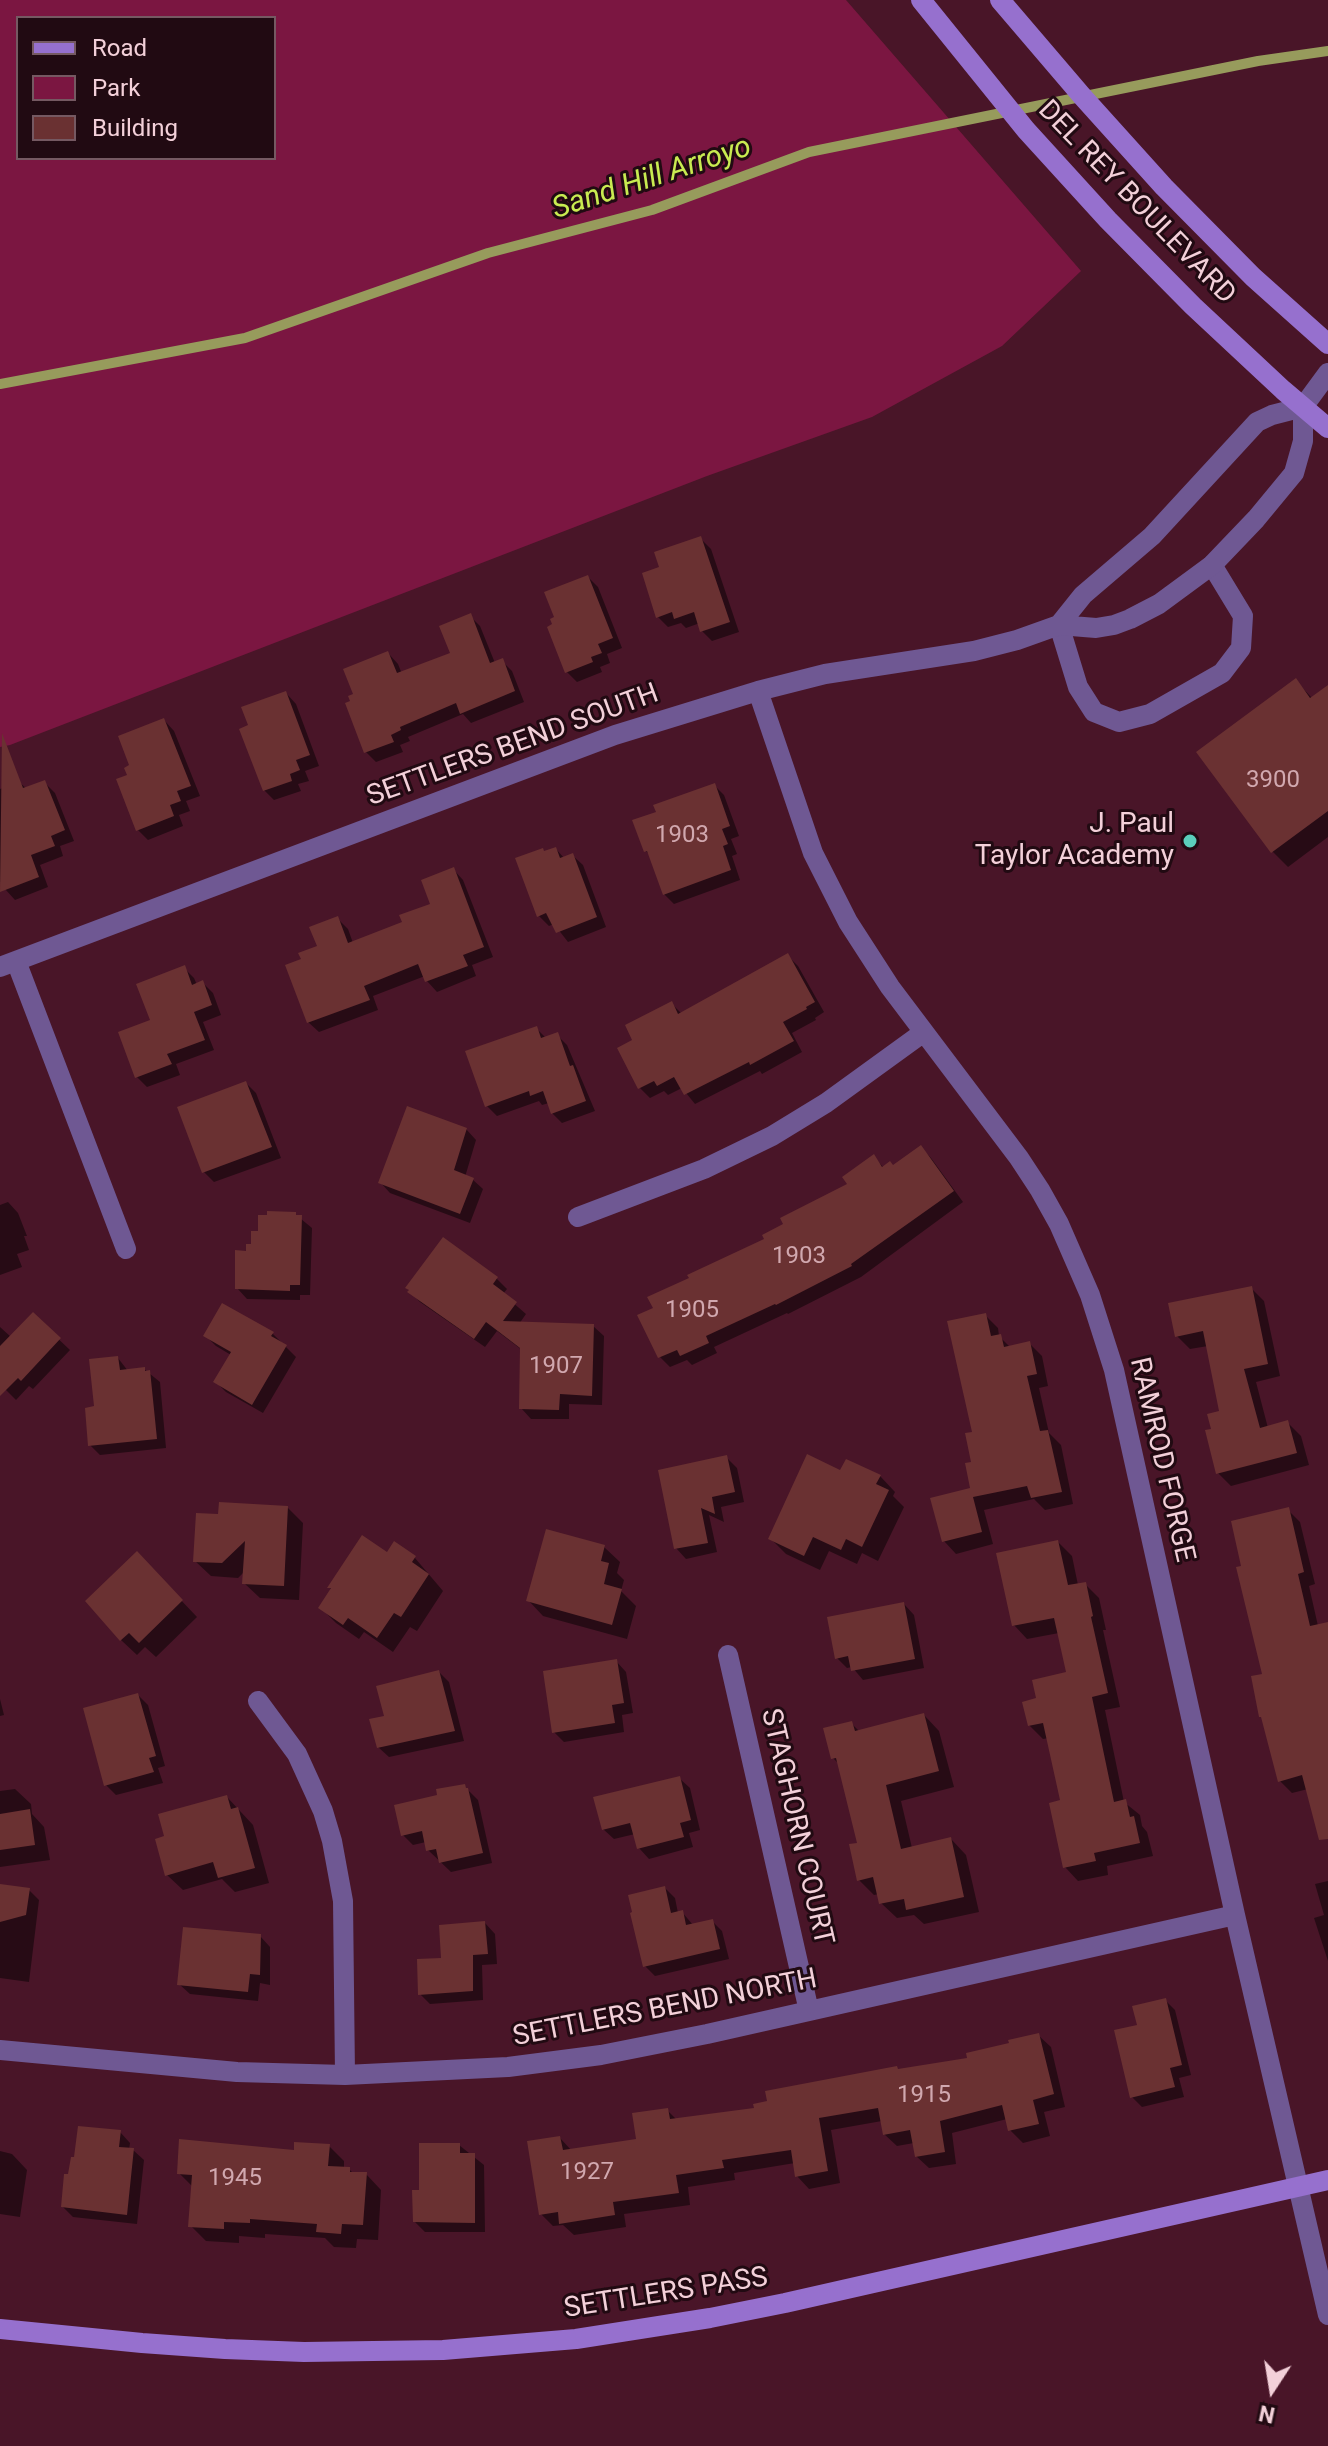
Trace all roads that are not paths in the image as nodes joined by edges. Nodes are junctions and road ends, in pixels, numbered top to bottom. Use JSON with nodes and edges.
{"nodes":[{"id":1,"x":921,"y":0,"type":"edge"},
{"id":2,"x":1000,"y":0,"type":"edge"},
{"id":3,"x":1328,"y":344,"type":"edge"},
{"id":4,"x":1328,"y":373,"type":"edge"},
{"id":5,"x":1303,"y":407,"type":"junction"},
{"id":6,"x":1328,"y":428,"type":"edge"},
{"id":7,"x":1212,"y":565,"type":"junction"},
{"id":8,"x":1059,"y":625,"type":"junction"},
{"id":9,"x":758,"y":691,"type":"junction"},
{"id":10,"x":8,"y":964,"type":"edge"},
{"id":11,"x":924,"y":1032,"type":"junction"},
{"id":12,"x":578,"y":1217,"type":"dead end"},
{"id":13,"x":126,"y":1249,"type":"dead end"},
{"id":14,"x":728,"y":1655,"type":"dead end"},
{"id":15,"x":258,"y":1701,"type":"dead end"},
{"id":16,"x":1235,"y":1915,"type":"junction"},
{"id":17,"x":809,"y":2011,"type":"junction"},
{"id":18,"x":0,"y":2050,"type":"edge"},
{"id":19,"x":345,"y":2075,"type":"junction"},
{"id":20,"x":1328,"y":2180,"type":"edge"},
{"id":21,"x":1297,"y":2187,"type":"junction"},
{"id":22,"x":1328,"y":2315,"type":"edge"},
{"id":23,"x":0,"y":2329,"type":"edge"}],
"edges":[{"from":1,"to":5,"type":"street","name":"DEL REY BOULEVARD"},
{"from":2,"to":3,"type":"street","name":"DEL REY BOULEVARD"},
{"from":4,"to":5,"type":"street"},
{"from":5,"to":6,"type":"street","name":"DEL REY BOULEVARD"},
{"from":5,"to":7,"type":"street","name":"SETTLERS BEND SOUTH"},
{"from":5,"to":8,"type":"street"},
{"from":7,"to":8,"type":"street","name":"SETTLERS BEND SOUTH"},
{"from":7,"to":8,"type":"street"},
{"from":8,"to":9,"type":"street","name":"SETTLERS BEND SOUTH"},
{"from":9,"to":10,"type":"street","name":"SETTLERS BEND SOUTH"},
{"from":9,"to":11,"type":"street","name":"RAMROD FORGE"},
{"from":10,"to":13,"type":"street"},
{"from":11,"to":12,"type":"street"},
{"from":11,"to":16,"type":"street","name":"RAMROD FORGE"},
{"from":14,"to":17,"type":"street","name":"STAGHORN COURT"},
{"from":15,"to":19,"type":"street"},
{"from":16,"to":17,"type":"street","name":"SETTLERS BEND NORTH"},
{"from":16,"to":21,"type":"street","name":"RAMROD FORGE"},
{"from":17,"to":19,"type":"street","name":"SETTLERS BEND NORTH"},
{"from":18,"to":19,"type":"street","name":"SETTLERS BEND NORTH"},
{"from":20,"to":21,"type":"street","name":"SETTLERS PASS"},
{"from":21,"to":22,"type":"street","name":"RAMROD FORGE"},
{"from":21,"to":23,"type":"street","name":"SETTLERS PASS"}]}
